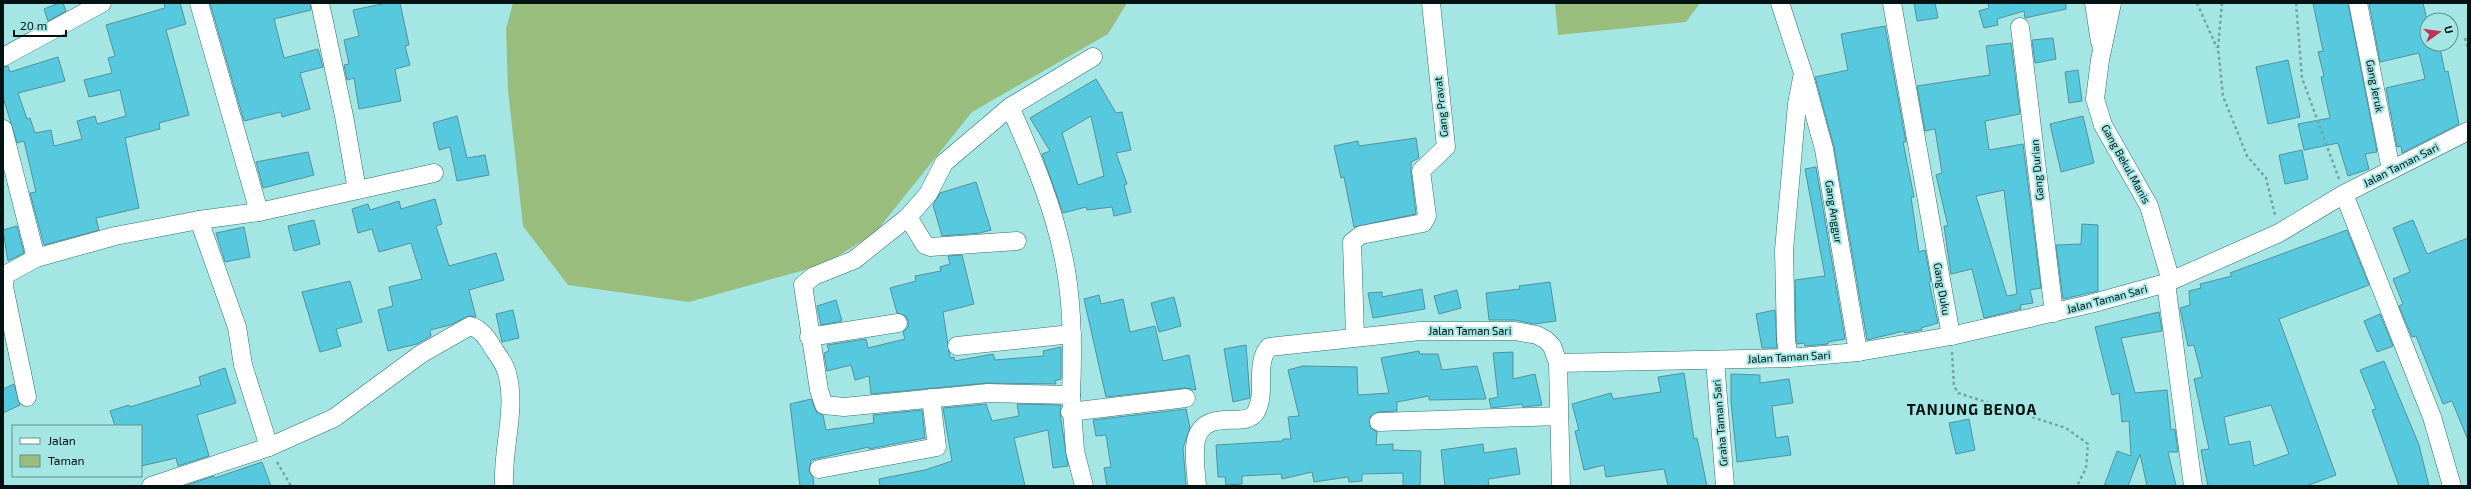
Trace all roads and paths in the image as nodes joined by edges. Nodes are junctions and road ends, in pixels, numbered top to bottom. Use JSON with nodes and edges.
{"nodes":[{"id":1,"x":102,"y":3,"type":"edge"},
{"id":2,"x":200,"y":3,"type":"edge"},
{"id":3,"x":320,"y":3,"type":"edge"},
{"id":4,"x":1431,"y":3,"type":"edge"},
{"id":5,"x":1780,"y":3,"type":"edge"},
{"id":6,"x":1892,"y":3,"type":"edge"},
{"id":7,"x":2094,"y":3,"type":"edge"},
{"id":8,"x":2112,"y":3,"type":"edge"},
{"id":9,"x":2197,"y":3,"type":"edge"},
{"id":10,"x":2222,"y":3,"type":"edge"},
{"id":11,"x":2296,"y":3,"type":"edge"},
{"id":12,"x":2358,"y":3,"type":"edge"},
{"id":13,"x":2020,"y":27,"type":"dead end"},
{"id":14,"x":2466,"y":38,"type":"dead end"},
{"id":15,"x":2218,"y":48,"type":"junction"},
{"id":16,"x":2468,"y":48,"type":"edge"},
{"id":17,"x":2102,"y":53,"type":"junction"},
{"id":18,"x":3,"y":57,"type":"edge"},
{"id":19,"x":1093,"y":57,"type":"dead end"},
{"id":20,"x":1803,"y":73,"type":"junction"},
{"id":21,"x":1010,"y":107,"type":"junction"},
{"id":22,"x":3,"y":129,"type":"edge"},
{"id":23,"x":2468,"y":131,"type":"edge"},
{"id":24,"x":2391,"y":170,"type":"junction"},
{"id":25,"x":434,"y":173,"type":"dead end"},
{"id":26,"x":356,"y":190,"type":"junction"},
{"id":27,"x":2344,"y":194,"type":"junction"},
{"id":28,"x":259,"y":212,"type":"junction"},
{"id":29,"x":908,"y":217,"type":"junction"},
{"id":30,"x":199,"y":220,"type":"junction"},
{"id":31,"x":2279,"y":234,"type":"junction"},
{"id":32,"x":1017,"y":241,"type":"dead end"},
{"id":33,"x":36,"y":258,"type":"junction"},
{"id":34,"x":2168,"y":282,"type":"junction"},
{"id":35,"x":2054,"y":313,"type":"junction"},
{"id":36,"x":7,"y":318,"type":"edge"},
{"id":37,"x":898,"y":322,"type":"dead end"},
{"id":38,"x":1072,"y":334,"type":"junction"},
{"id":39,"x":1355,"y":336,"type":"junction"},
{"id":40,"x":1951,"y":336,"type":"junction"},
{"id":41,"x":809,"y":337,"type":"junction"},
{"id":42,"x":957,"y":346,"type":"dead end"},
{"id":43,"x":1858,"y":352,"type":"junction"},
{"id":44,"x":1789,"y":358,"type":"junction"},
{"id":45,"x":1715,"y":360,"type":"junction"},
{"id":46,"x":1558,"y":363,"type":"junction"},
{"id":47,"x":27,"y":397,"type":"dead end"},
{"id":48,"x":931,"y":398,"type":"junction"},
{"id":49,"x":1186,"y":398,"type":"dead end"},
{"id":50,"x":1070,"y":404,"type":"junction"},
{"id":51,"x":1560,"y":416,"type":"junction"},
{"id":52,"x":1379,"y":422,"type":"dead end"},
{"id":53,"x":269,"y":447,"type":"junction"},
{"id":54,"x":819,"y":469,"type":"dead end"},
{"id":55,"x":151,"y":486,"type":"edge"},
{"id":56,"x":291,"y":486,"type":"edge"},
{"id":57,"x":504,"y":486,"type":"edge"},
{"id":58,"x":1084,"y":486,"type":"edge"},
{"id":59,"x":1197,"y":486,"type":"edge"},
{"id":60,"x":1561,"y":486,"type":"edge"},
{"id":61,"x":1725,"y":486,"type":"edge"},
{"id":62,"x":2077,"y":486,"type":"edge"},
{"id":63,"x":2193,"y":486,"type":"edge"},
{"id":64,"x":2452,"y":486,"type":"edge"}],
"edges":[{"from":1,"to":18,"type":"street"},
{"from":2,"to":28,"type":"street"},
{"from":3,"to":26,"type":"street"},
{"from":4,"to":39,"type":"street","name":"Gang Pravat"},
{"from":5,"to":20,"type":"street","name":"Gang Anggur"},
{"from":6,"to":40,"type":"street","name":"Gang Duku"},
{"from":7,"to":17,"type":"street"},
{"from":8,"to":17,"type":"street"},
{"from":9,"to":15,"type":"path"},
{"from":10,"to":15,"type":"path"},
{"from":11,"to":27,"type":"path"},
{"from":12,"to":24,"type":"street","name":"Gang Jeruk"},
{"from":13,"to":35,"type":"street","name":"Gang Durian"},
{"from":14,"to":16,"type":"path"},
{"from":15,"to":31,"type":"path"},
{"from":17,"to":34,"type":"street","name":"Gang Bekul Manis"},
{"from":19,"to":21,"type":"street"},
{"from":20,"to":43,"type":"street","name":"Gang Anggur"},
{"from":20,"to":44,"type":"street"},
{"from":21,"to":29,"type":"street"},
{"from":21,"to":38,"type":"street"},
{"from":22,"to":33,"type":"street"},
{"from":23,"to":24,"type":"street","name":"Jalan Taman Sari"},
{"from":24,"to":27,"type":"street","name":"Jalan Taman Sari"},
{"from":25,"to":26,"type":"street"},
{"from":26,"to":28,"type":"street"},
{"from":27,"to":31,"type":"street","name":"Jalan Taman Sari"},
{"from":27,"to":64,"type":"street"},
{"from":28,"to":30,"type":"street"},
{"from":29,"to":32,"type":"street"},
{"from":29,"to":41,"type":"street"},
{"from":30,"to":33,"type":"street"},
{"from":30,"to":53,"type":"street"},
{"from":31,"to":34,"type":"street","name":"Jalan Taman Sari"},
{"from":33,"to":36,"type":"street"},
{"from":34,"to":35,"type":"street","name":"Jalan Taman Sari"},
{"from":34,"to":63,"type":"street","name":"Gang Bekul Manis"},
{"from":35,"to":40,"type":"street","name":"Jalan Taman Sari"},
{"from":36,"to":47,"type":"street"},
{"from":37,"to":41,"type":"street"},
{"from":38,"to":42,"type":"street"},
{"from":38,"to":50,"type":"street"},
{"from":39,"to":46,"type":"street","name":"Jalan Taman Sari"},
{"from":39,"to":59,"type":"street","name":"Jalan Taman Sari"},
{"from":40,"to":43,"type":"street","name":"Jalan Taman Sari"},
{"from":40,"to":62,"type":"path"},
{"from":41,"to":48,"type":"street"},
{"from":43,"to":44,"type":"street","name":"Jalan Taman Sari"},
{"from":44,"to":45,"type":"street","name":"Jalan Taman Sari"},
{"from":45,"to":46,"type":"street","name":"Jalan Taman Sari"},
{"from":45,"to":61,"type":"street","name":"Graha Taman Sari"},
{"from":46,"to":51,"type":"street"},
{"from":48,"to":50,"type":"street"},
{"from":48,"to":54,"type":"street"},
{"from":49,"to":50,"type":"street"},
{"from":50,"to":58,"type":"street"},
{"from":51,"to":52,"type":"street"},
{"from":51,"to":60,"type":"street"},
{"from":53,"to":55,"type":"street"},
{"from":53,"to":56,"type":"path"},
{"from":53,"to":57,"type":"street"}]}
